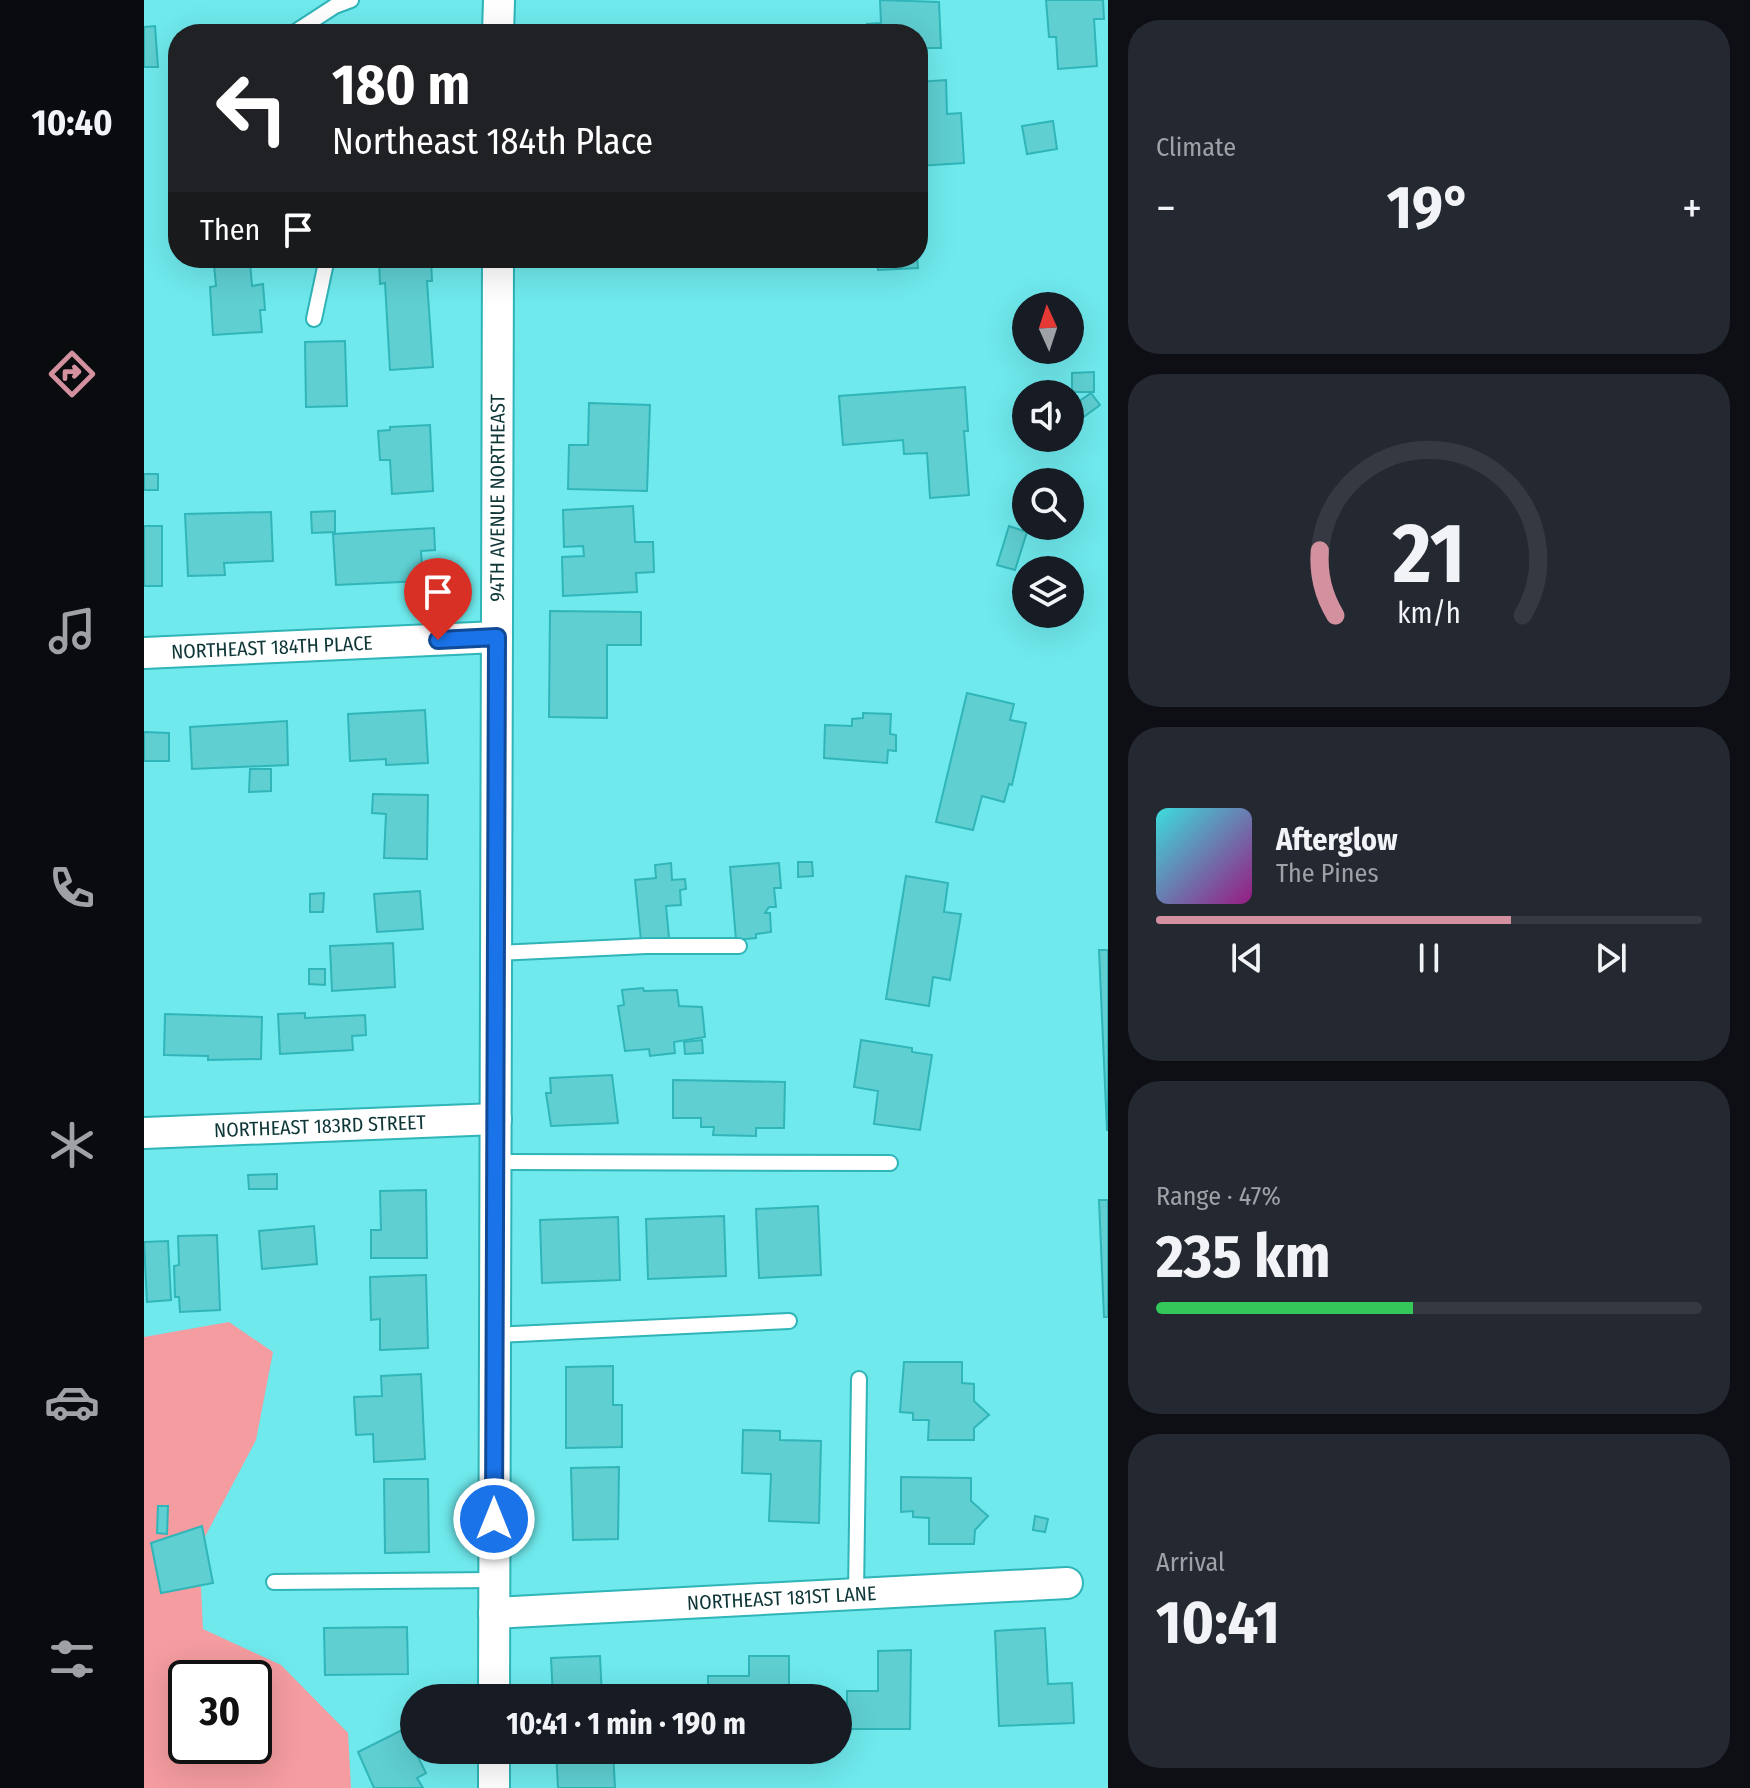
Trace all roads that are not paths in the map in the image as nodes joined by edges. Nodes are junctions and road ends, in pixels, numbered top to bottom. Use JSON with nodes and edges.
{"nodes":[{"id":1,"x":351,"y":0,"type":"edge"},
{"id":2,"x":499,"y":0,"type":"edge"},
{"id":3,"x":307,"y":24,"type":"edge"},
{"id":4,"x":498,"y":24,"type":"edge"},
{"id":5,"x":325,"y":268,"type":"edge"},
{"id":6,"x":498,"y":268,"type":"edge"},
{"id":7,"x":314,"y":319,"type":"dead end"},
{"id":8,"x":497,"y":637,"type":"junction"},
{"id":9,"x":144,"y":653,"type":"edge"},
{"id":10,"x":739,"y":946,"type":"dead end"},
{"id":11,"x":496,"y":953,"type":"junction"},
{"id":12,"x":496,"y":1119,"type":"junction"},
{"id":13,"x":144,"y":1133,"type":"edge"},
{"id":14,"x":495,"y":1162,"type":"junction"},
{"id":15,"x":890,"y":1163,"type":"dead end"},
{"id":16,"x":789,"y":1321,"type":"dead end"},
{"id":17,"x":495,"y":1335,"type":"junction"},
{"id":18,"x":859,"y":1379,"type":"dead end"},
{"id":19,"x":494,"y":1580,"type":"junction"},
{"id":20,"x":274,"y":1582,"type":"dead end"},
{"id":21,"x":1067,"y":1583,"type":"dead end"},
{"id":22,"x":856,"y":1594,"type":"junction"},
{"id":23,"x":494,"y":1613,"type":"junction"},
{"id":24,"x":494,"y":1684,"type":"edge"},
{"id":25,"x":494,"y":1764,"type":"edge"},
{"id":26,"x":494,"y":1788,"type":"edge"}],
"edges":[{"from":1,"to":3,"type":"lane"},
{"from":2,"to":4,"type":"street"},
{"from":5,"to":7,"type":"lane"},
{"from":6,"to":8,"type":"street","name":"94TH AVENUE NORTHEAST"},
{"from":8,"to":9,"type":"street","name":"NORTHEAST 184TH PLACE"},
{"from":8,"to":11,"type":"street","name":"94TH AVENUE NORTHEAST"},
{"from":10,"to":11,"type":"lane"},
{"from":11,"to":12,"type":"street","name":"94TH AVENUE NORTHEAST"},
{"from":12,"to":13,"type":"street","name":"NORTHEAST 183RD STREET"},
{"from":12,"to":14,"type":"street","name":"94TH AVENUE NORTHEAST"},
{"from":14,"to":15,"type":"lane"},
{"from":14,"to":17,"type":"street","name":"94TH AVENUE NORTHEAST"},
{"from":16,"to":17,"type":"lane"},
{"from":17,"to":19,"type":"street","name":"94TH AVENUE NORTHEAST"},
{"from":18,"to":22,"type":"lane"},
{"from":19,"to":20,"type":"lane"},
{"from":19,"to":23,"type":"street","name":"94TH AVENUE NORTHEAST"},
{"from":21,"to":22,"type":"street","name":"NORTHEAST 181ST LANE"},
{"from":22,"to":23,"type":"street","name":"NORTHEAST 181ST LANE"},
{"from":23,"to":24,"type":"street","name":"94TH AVENUE NORTHEAST"},
{"from":25,"to":26,"type":"street"}]}
